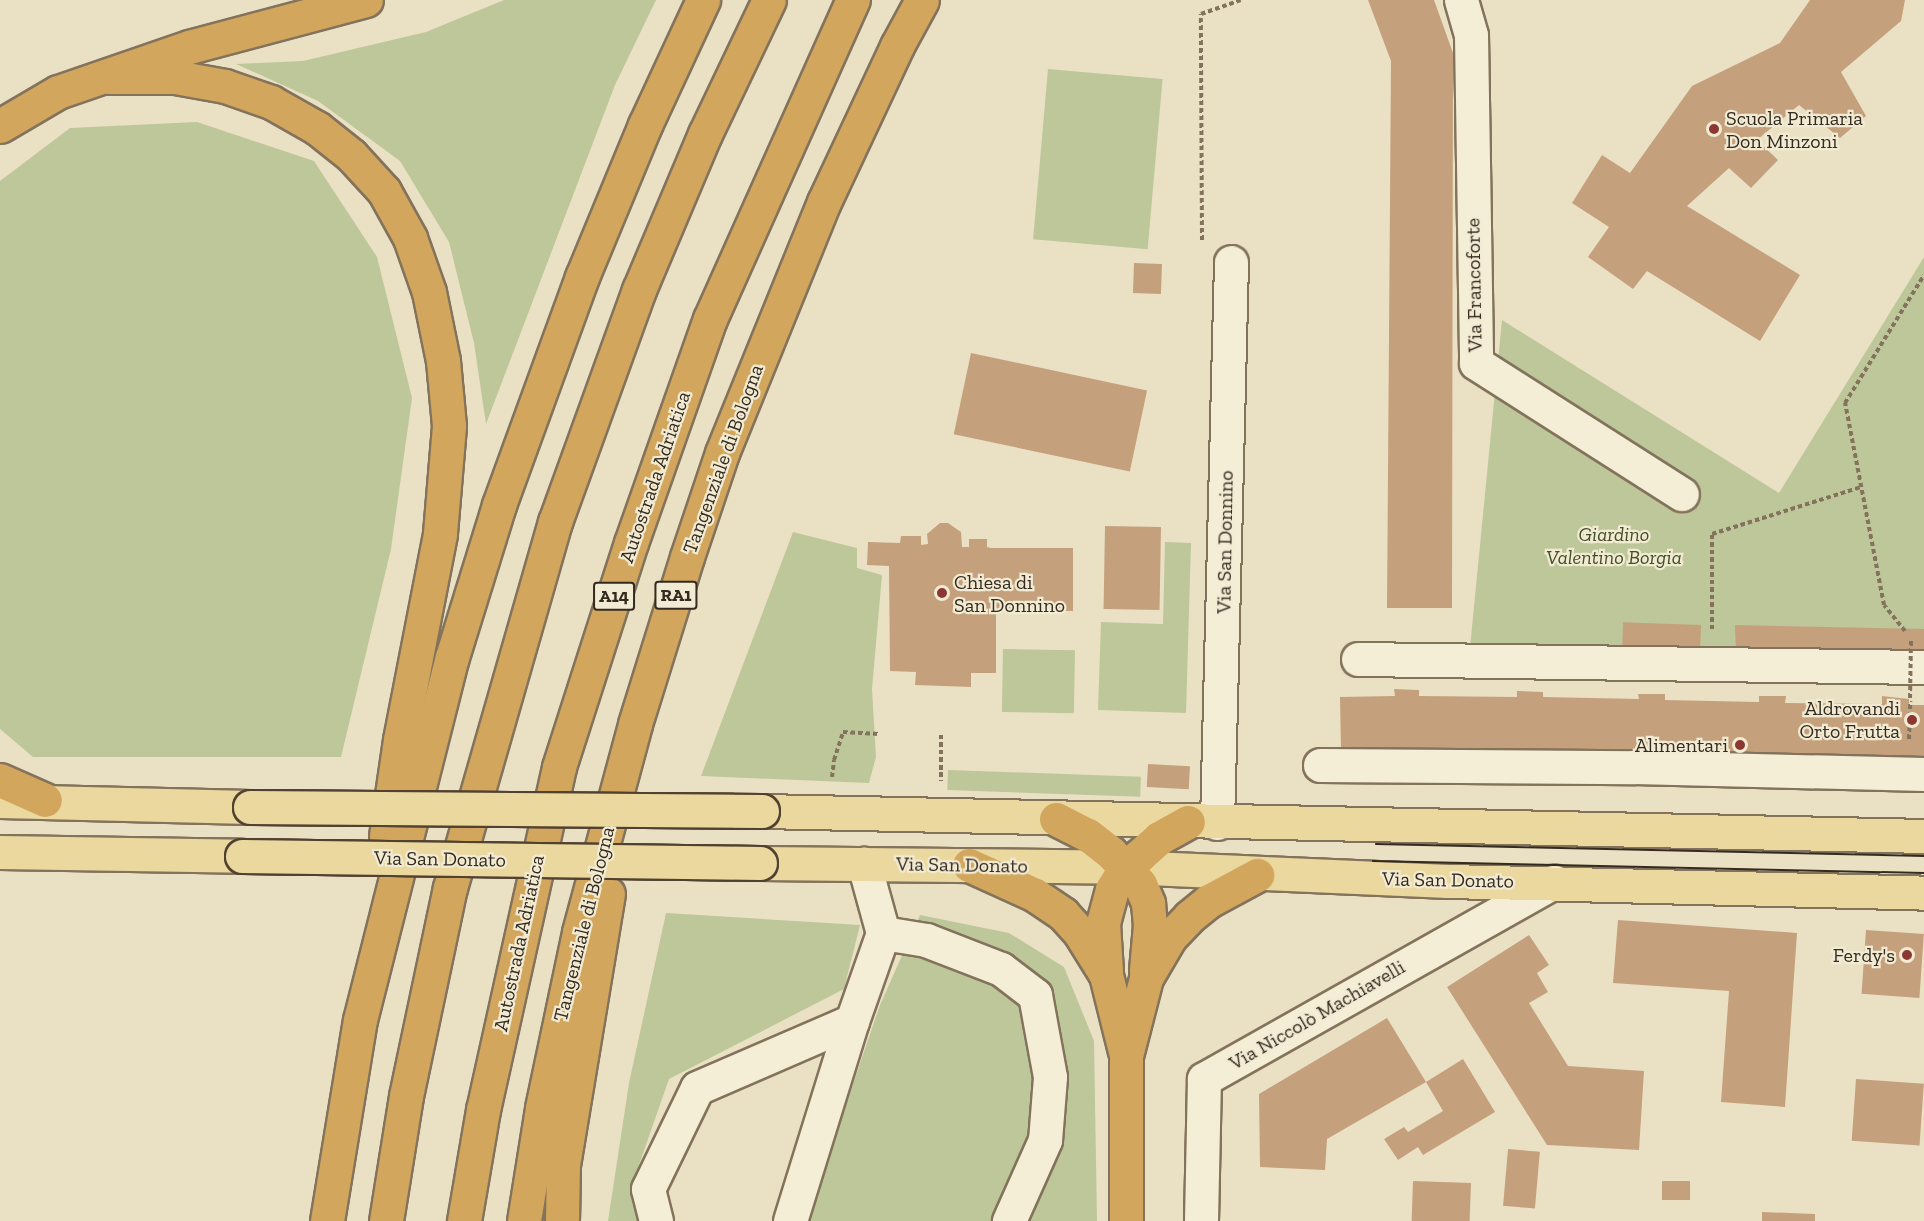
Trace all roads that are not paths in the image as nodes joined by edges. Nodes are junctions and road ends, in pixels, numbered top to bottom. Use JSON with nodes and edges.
{"nodes":[{"id":1,"x":366,"y":0,"type":"edge"},
{"id":2,"x":703,"y":0,"type":"edge"},
{"id":3,"x":769,"y":0,"type":"edge"},
{"id":4,"x":853,"y":0,"type":"edge"},
{"id":5,"x":922,"y":0,"type":"edge"},
{"id":6,"x":1461,"y":0,"type":"edge"},
{"id":7,"x":109,"y":77,"type":"junction"},
{"id":8,"x":0,"y":126,"type":"edge"},
{"id":9,"x":1231,"y":262,"type":"dead end"},
{"id":10,"x":1682,"y":494,"type":"dead end"},
{"id":11,"x":1918,"y":652,"type":"edge"},
{"id":12,"x":1358,"y":659,"type":"dead end"},
{"id":13,"x":635,"y":724,"type":"junction"},
{"id":14,"x":1320,"y":765,"type":"dead end"},
{"id":15,"x":1924,"y":774,"type":"edge"},
{"id":16,"x":0,"y":780,"type":"edge"},
{"id":17,"x":45,"y":800,"type":"junction"},
{"id":18,"x":0,"y":801,"type":"edge"},
{"id":19,"x":1056,"y":819,"type":"junction"},
{"id":20,"x":1203,"y":823,"type":"junction"},
{"id":21,"x":1924,"y":836,"type":"edge"},
{"id":22,"x":0,"y":852,"type":"edge"},
{"id":23,"x":864,"y":864,"type":"junction"},
{"id":24,"x":969,"y":865,"type":"junction"},
{"id":25,"x":1126,"y":867,"type":"junction"},
{"id":26,"x":1257,"y":875,"type":"junction"},
{"id":27,"x":1554,"y":882,"type":"junction"},
{"id":28,"x":1924,"y":893,"type":"edge"},
{"id":29,"x":883,"y":933,"type":"junction"},
{"id":30,"x":1106,"y":975,"type":"junction"},
{"id":31,"x":1146,"y":978,"type":"junction"},
{"id":32,"x":360,"y":1020,"type":"junction"},
{"id":33,"x":852,"y":1021,"type":"junction"},
{"id":34,"x":1126,"y":1056,"type":"junction"},
{"id":35,"x":327,"y":1221,"type":"edge"},
{"id":36,"x":386,"y":1221,"type":"edge"},
{"id":37,"x":464,"y":1221,"type":"edge"},
{"id":38,"x":524,"y":1221,"type":"edge"},
{"id":39,"x":562,"y":1221,"type":"edge"},
{"id":40,"x":656,"y":1221,"type":"edge"},
{"id":41,"x":790,"y":1221,"type":"edge"},
{"id":42,"x":1009,"y":1221,"type":"edge"},
{"id":43,"x":1126,"y":1221,"type":"edge"},
{"id":44,"x":1202,"y":1221,"type":"edge"}],
"edges":[{"from":1,"to":7,"type":"highway"},
{"from":2,"to":32,"type":"highway"},
{"from":3,"to":36,"type":"highway"},
{"from":4,"to":37,"type":"highway","name":"Autostrada Adriatica","number":"A14"},
{"from":5,"to":13,"type":"highway","name":"Tangenziale di Bologna","number":"RA1"},
{"from":6,"to":10,"type":"street","name":"Via Francoforte"},
{"from":7,"to":8,"type":"highway"},
{"from":7,"to":32,"type":"highway"},
{"from":9,"to":20,"type":"street","name":"Via San Donnino"},
{"from":11,"to":12,"type":"street"},
{"from":13,"to":38,"type":"highway","name":"Tangenziale di Bologna","number":"RA1"},
{"from":13,"to":39,"type":"highway"},
{"from":14,"to":15,"type":"street"},
{"from":16,"to":17,"type":"highway"},
{"from":17,"to":18,"type":"main road"},
{"from":17,"to":19,"type":"main road","bridge":true},
{"from":19,"to":20,"type":"main road"},
{"from":19,"to":25,"type":"highway"},
{"from":20,"to":21,"type":"main road"},
{"from":20,"to":25,"type":"highway"},
{"from":22,"to":23,"type":"main road","name":"Via San Donato","bridge":true},
{"from":23,"to":24,"type":"main road","name":"Via San Donato"},
{"from":23,"to":29,"type":"street"},
{"from":24,"to":25,"type":"main road","name":"Via San Donato"},
{"from":24,"to":30,"type":"highway"},
{"from":25,"to":26,"type":"main road","name":"Via San Donato"},
{"from":25,"to":30,"type":"highway"},
{"from":25,"to":31,"type":"highway"},
{"from":26,"to":27,"type":"main road","name":"Via San Donato"},
{"from":26,"to":31,"type":"highway"},
{"from":27,"to":28,"type":"main road","name":"Via San Donato"},
{"from":27,"to":44,"type":"street","name":"Via Niccolò Machiavelli"},
{"from":29,"to":33,"type":"street"},
{"from":29,"to":42,"type":"street"},
{"from":30,"to":34,"type":"highway"},
{"from":31,"to":34,"type":"highway"},
{"from":32,"to":35,"type":"highway"},
{"from":33,"to":40,"type":"street"},
{"from":33,"to":41,"type":"street"},
{"from":34,"to":43,"type":"highway"}]}
